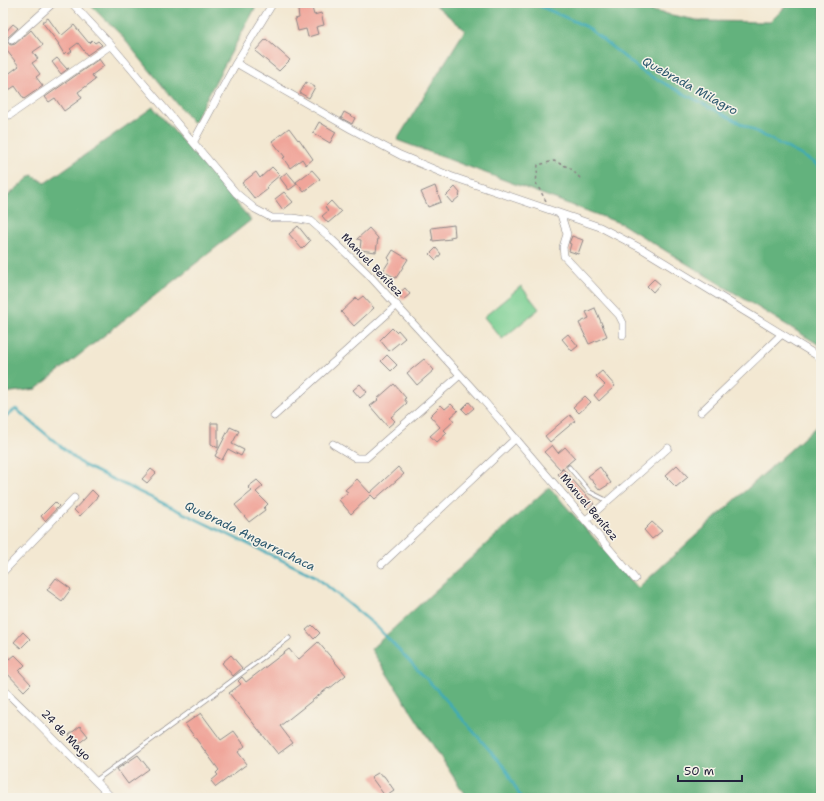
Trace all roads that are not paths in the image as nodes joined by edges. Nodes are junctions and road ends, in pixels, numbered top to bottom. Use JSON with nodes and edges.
{"nodes":[{"id":1,"x":53,"y":3,"type":"edge"},
{"id":2,"x":72,"y":3,"type":"edge"},
{"id":3,"x":273,"y":3,"type":"edge"},
{"id":4,"x":12,"y":40,"type":"dead end"},
{"id":5,"x":111,"y":44,"type":"junction"},
{"id":6,"x":236,"y":64,"type":"junction"},
{"id":7,"x":10,"y":114,"type":"dead end"},
{"id":8,"x":194,"y":141,"type":"junction"},
{"id":9,"x":561,"y":215,"type":"junction"},
{"id":10,"x":397,"y":305,"type":"junction"},
{"id":11,"x":782,"y":334,"type":"junction"},
{"id":12,"x":623,"y":335,"type":"dead end"},
{"id":13,"x":821,"y":358,"type":"edge"},
{"id":14,"x":460,"y":375,"type":"junction"},
{"id":15,"x":701,"y":412,"type":"dead end"},
{"id":16,"x":274,"y":416,"type":"dead end"},
{"id":17,"x":516,"y":438,"type":"junction"},
{"id":18,"x":333,"y":444,"type":"dead end"},
{"id":19,"x":668,"y":448,"type":"dead end"},
{"id":20,"x":569,"y":467,"type":"dead end"},
{"id":21,"x":74,"y":498,"type":"dead end"},
{"id":22,"x":608,"y":501,"type":"junction"},
{"id":23,"x":586,"y":520,"type":"junction"},
{"id":24,"x":382,"y":564,"type":"dead end"},
{"id":25,"x":3,"y":572,"type":"edge"},
{"id":26,"x":635,"y":579,"type":"dead end"},
{"id":27,"x":289,"y":638,"type":"dead end"},
{"id":28,"x":3,"y":689,"type":"edge"},
{"id":29,"x":95,"y":780,"type":"junction"},
{"id":30,"x":112,"y":798,"type":"edge"}],
"edges":[{"from":1,"to":4,"type":"street"},
{"from":2,"to":5,"type":"street","name":"Manuel Benítez"},
{"from":3,"to":6,"type":"street"},
{"from":5,"to":7,"type":"street"},
{"from":5,"to":8,"type":"street","name":"Manuel Benítez"},
{"from":6,"to":8,"type":"street"},
{"from":6,"to":9,"type":"street"},
{"from":8,"to":10,"type":"street","name":"Manuel Benítez"},
{"from":9,"to":11,"type":"street"},
{"from":9,"to":12,"type":"street"},
{"from":10,"to":14,"type":"street","name":"Manuel Benítez"},
{"from":10,"to":16,"type":"street"},
{"from":11,"to":13,"type":"street"},
{"from":11,"to":15,"type":"street"},
{"from":14,"to":17,"type":"street","name":"Manuel Benítez"},
{"from":14,"to":18,"type":"street"},
{"from":17,"to":23,"type":"street","name":"Manuel Benítez"},
{"from":17,"to":24,"type":"street"},
{"from":19,"to":22,"type":"street"},
{"from":20,"to":22,"type":"lane"},
{"from":21,"to":25,"type":"street"},
{"from":22,"to":23,"type":"street"},
{"from":23,"to":26,"type":"street","name":"Manuel Benítez"},
{"from":27,"to":29,"type":"lane"},
{"from":28,"to":29,"type":"street","name":"24 de Mayo"},
{"from":29,"to":30,"type":"street","name":"24 de Mayo"}]}
